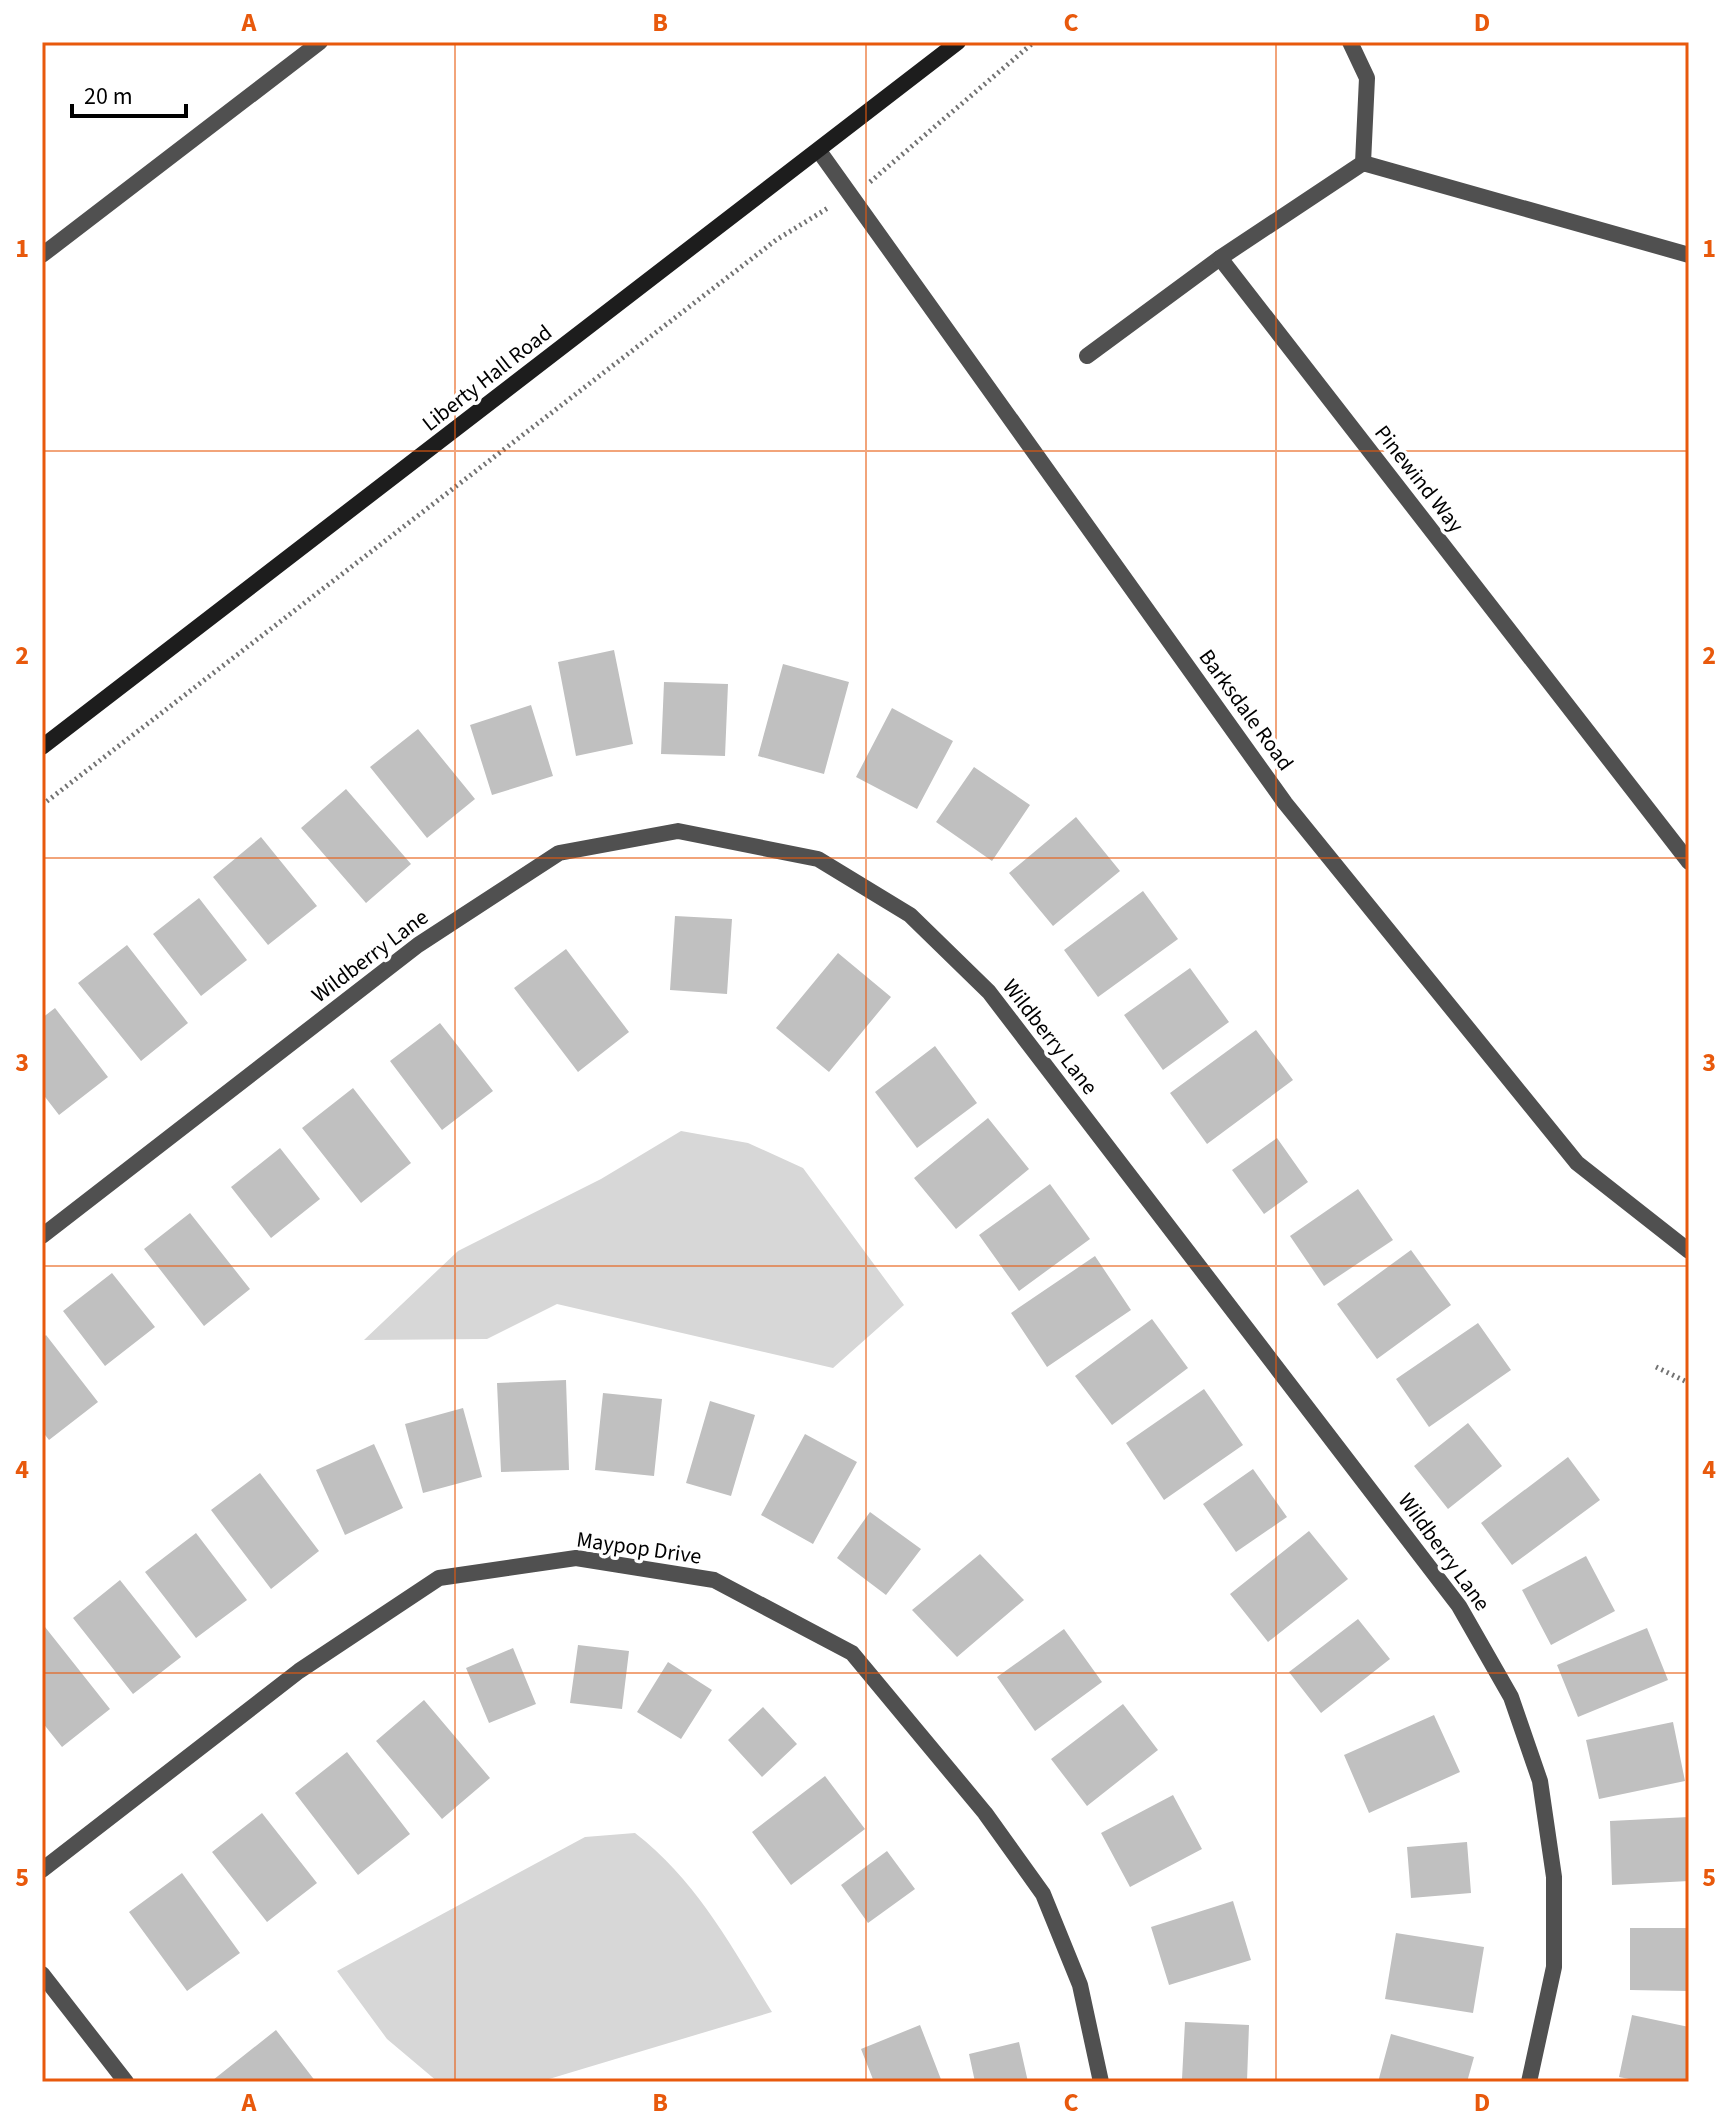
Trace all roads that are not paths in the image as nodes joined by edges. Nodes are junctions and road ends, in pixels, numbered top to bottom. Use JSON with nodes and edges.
{"nodes":[{"id":1,"x":320,"y":42,"type":"edge"},
{"id":2,"x":958,"y":42,"type":"edge"},
{"id":3,"x":1350,"y":42,"type":"edge"},
{"id":4,"x":819,"y":151,"type":"junction"},
{"id":5,"x":1363,"y":163,"type":"junction"},
{"id":6,"x":45,"y":247,"type":"edge"},
{"id":7,"x":1689,"y":255,"type":"edge"},
{"id":8,"x":1220,"y":258,"type":"junction"},
{"id":9,"x":1087,"y":356,"type":"dead end"},
{"id":10,"x":42,"y":747,"type":"edge"},
{"id":11,"x":1689,"y":862,"type":"edge"},
{"id":12,"x":42,"y":1236,"type":"edge"},
{"id":13,"x":1689,"y":1251,"type":"edge"},
{"id":14,"x":42,"y":1870,"type":"edge"},
{"id":15,"x":42,"y":1974,"type":"edge"},
{"id":16,"x":126,"y":2082,"type":"edge"},
{"id":17,"x":1101,"y":2082,"type":"edge"},
{"id":18,"x":1529,"y":2082,"type":"edge"}],
"edges":[{"from":1,"to":6,"type":"street"},
{"from":2,"to":4,"type":"main road","name":"Liberty Hall Road"},
{"from":3,"to":5,"type":"street"},
{"from":4,"to":10,"type":"main road","name":"Liberty Hall Road"},
{"from":4,"to":13,"type":"street","name":"Barksdale Road"},
{"from":5,"to":7,"type":"street"},
{"from":5,"to":8,"type":"street"},
{"from":8,"to":9,"type":"street"},
{"from":8,"to":11,"type":"street","name":"Pinewind Way"},
{"from":12,"to":18,"type":"street","name":"Wildberry Lane"},
{"from":14,"to":17,"type":"street","name":"Maypop Drive"},
{"from":15,"to":16,"type":"street"}]}
